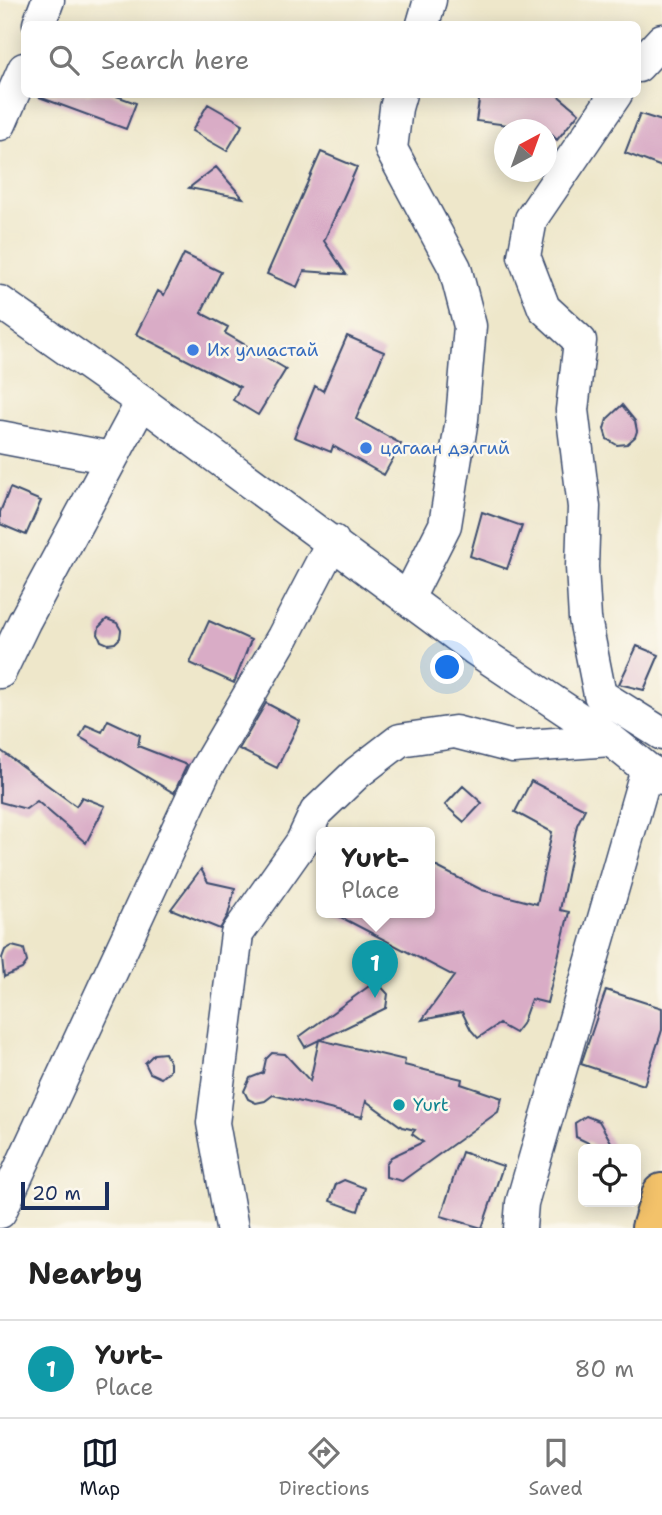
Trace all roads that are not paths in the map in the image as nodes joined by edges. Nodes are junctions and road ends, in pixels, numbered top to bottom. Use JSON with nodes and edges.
{"nodes":[{"id":1,"x":48,"y":0,"type":"edge"},
{"id":2,"x":430,"y":0,"type":"edge"},
{"id":3,"x":40,"y":21,"type":"edge"},
{"id":4,"x":424,"y":21,"type":"edge"},
{"id":5,"x":662,"y":40,"type":"edge"},
{"id":6,"x":641,"y":63,"type":"edge"},
{"id":7,"x":21,"y":76,"type":"edge"},
{"id":8,"x":399,"y":98,"type":"edge"},
{"id":9,"x":613,"y":98,"type":"edge"},
{"id":10,"x":0,"y":124,"type":"edge"},
{"id":11,"x":0,"y":302,"type":"edge"},
{"id":12,"x":142,"y":402,"type":"junction"},
{"id":13,"x":0,"y":437,"type":"edge"},
{"id":14,"x":111,"y":458,"type":"junction"},
{"id":15,"x":333,"y":541,"type":"junction"},
{"id":16,"x":408,"y":598,"type":"junction"},
{"id":17,"x":12,"y":619,"type":"edge"},
{"id":18,"x":0,"y":672,"type":"edge"},
{"id":19,"x":662,"y":734,"type":"edge"},
{"id":20,"x":611,"y":740,"type":"junction"},
{"id":21,"x":654,"y":774,"type":"edge"},
{"id":22,"x":662,"y":1193,"type":"edge"},
{"id":23,"x":0,"y":1212,"type":"edge"},
{"id":24,"x":232,"y":1228,"type":"edge"},
{"id":25,"x":520,"y":1228,"type":"edge"},
{"id":26,"x":651,"y":1228,"type":"edge"}],
"edges":[{"from":1,"to":3,"type":"street"},
{"from":2,"to":4,"type":"street"},
{"from":5,"to":6,"type":"street"},
{"from":7,"to":10,"type":"street"},
{"from":8,"to":16,"type":"street"},
{"from":9,"to":19,"type":"street"},
{"from":11,"to":12,"type":"street"},
{"from":12,"to":14,"type":"street"},
{"from":12,"to":15,"type":"street"},
{"from":13,"to":14,"type":"street"},
{"from":14,"to":17,"type":"street"},
{"from":15,"to":16,"type":"street"},
{"from":15,"to":23,"type":"street"},
{"from":16,"to":20,"type":"street"},
{"from":17,"to":18,"type":"street"},
{"from":20,"to":21,"type":"street"},
{"from":20,"to":24,"type":"street"},
{"from":21,"to":25,"type":"street"},
{"from":22,"to":26,"type":"main road"}]}
